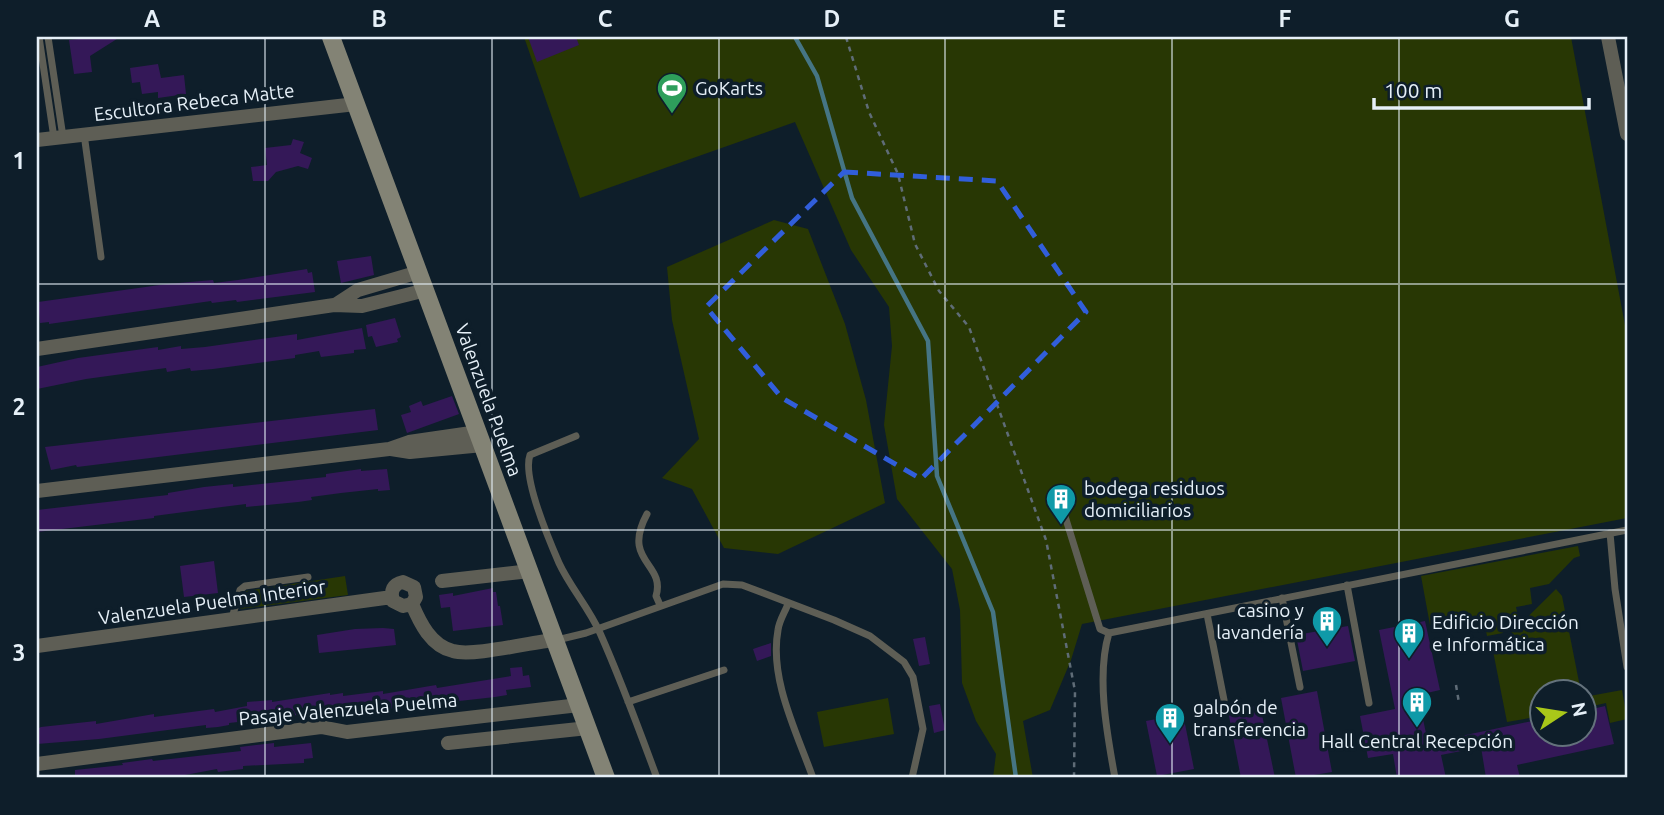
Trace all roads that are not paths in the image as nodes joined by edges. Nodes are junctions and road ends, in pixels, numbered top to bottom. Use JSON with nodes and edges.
{"nodes":[{"id":1,"x":39,"y":37,"type":"edge"},
{"id":2,"x":48,"y":37,"type":"edge"},
{"id":3,"x":331,"y":37,"type":"edge"},
{"id":4,"x":1608,"y":37,"type":"edge"},
{"id":5,"x":356,"y":104,"type":"junction"},
{"id":6,"x":84,"y":134,"type":"junction"},
{"id":7,"x":1627,"y":134,"type":"edge"},
{"id":8,"x":59,"y":137,"type":"junction"},
{"id":9,"x":37,"y":140,"type":"edge"},
{"id":10,"x":101,"y":257,"type":"dead end"},
{"id":11,"x":419,"y":272,"type":"junction"},
{"id":12,"x":426,"y":290,"type":"junction"},
{"id":13,"x":334,"y":305,"type":"junction"},
{"id":14,"x":37,"y":349,"type":"edge"},
{"id":15,"x":576,"y":436,"type":"dead end"},
{"id":16,"x":480,"y":438,"type":"junction"},
{"id":17,"x":37,"y":491,"type":"edge"},
{"id":18,"x":1064,"y":513,"type":"dead end"},
{"id":19,"x":647,"y":514,"type":"dead end"},
{"id":20,"x":1627,"y":530,"type":"edge"},
{"id":21,"x":1610,"y":533,"type":"junction"},
{"id":22,"x":530,"y":571,"type":"junction"},
{"id":23,"x":308,"y":577,"type":"dead end"},
{"id":24,"x":442,"y":581,"type":"dead end"},
{"id":25,"x":1347,"y":585,"type":"junction"},
{"id":26,"x":392,"y":597,"type":"junction"},
{"id":27,"x":1282,"y":598,"type":"junction"},
{"id":28,"x":412,"y":604,"type":"junction"},
{"id":29,"x":788,"y":604,"type":"junction"},
{"id":30,"x":660,"y":605,"type":"junction"},
{"id":31,"x":1207,"y":614,"type":"junction"},
{"id":32,"x":232,"y":619,"type":"junction"},
{"id":33,"x":598,"y":628,"type":"junction"},
{"id":34,"x":1109,"y":633,"type":"junction"},
{"id":35,"x":555,"y":640,"type":"junction"},
{"id":36,"x":37,"y":646,"type":"edge"},
{"id":37,"x":1627,"y":667,"type":"edge"},
{"id":38,"x":724,"y":670,"type":"dead end"},
{"id":39,"x":1300,"y":687,"type":"dead end"},
{"id":40,"x":1224,"y":701,"type":"dead end"},
{"id":41,"x":628,"y":702,"type":"junction"},
{"id":42,"x":1369,"y":703,"type":"dead end"},
{"id":43,"x":579,"y":705,"type":"junction"},
{"id":44,"x":588,"y":728,"type":"junction"},
{"id":45,"x":448,"y":743,"type":"dead end"},
{"id":46,"x":37,"y":764,"type":"edge"},
{"id":47,"x":606,"y":778,"type":"edge"},
{"id":48,"x":657,"y":778,"type":"edge"},
{"id":49,"x":813,"y":778,"type":"edge"},
{"id":50,"x":912,"y":778,"type":"edge"},
{"id":51,"x":1115,"y":778,"type":"edge"}],
"edges":[{"from":1,"to":8,"type":"lane"},
{"from":2,"to":8,"type":"lane"},
{"from":3,"to":5,"type":"street","name":"Valenzuela Puelma"},
{"from":4,"to":7,"type":"street"},
{"from":5,"to":6,"type":"street","name":"Escultora Rebeca Matte"},
{"from":5,"to":11,"type":"street","name":"Valenzuela Puelma"},
{"from":6,"to":8,"type":"street","name":"Escultora Rebeca Matte"},
{"from":6,"to":10,"type":"lane"},
{"from":8,"to":9,"type":"street","name":"Escultora Rebeca Matte"},
{"from":11,"to":12,"type":"street","name":"Valenzuela Puelma"},
{"from":11,"to":13,"type":"street"},
{"from":12,"to":13,"type":"street"},
{"from":12,"to":16,"type":"street","name":"Valenzuela Puelma"},
{"from":13,"to":14,"type":"street"},
{"from":15,"to":33,"type":"lane"},
{"from":16,"to":17,"type":"street"},
{"from":16,"to":22,"type":"street","name":"Valenzuela Puelma"},
{"from":18,"to":34,"type":"lane"},
{"from":19,"to":30,"type":"lane"},
{"from":20,"to":21,"type":"lane"},
{"from":21,"to":25,"type":"lane"},
{"from":21,"to":37,"type":"lane"},
{"from":22,"to":24,"type":"street"},
{"from":22,"to":35,"type":"street","name":"Valenzuela Puelma"},
{"from":23,"to":32,"type":"lane"},
{"from":25,"to":27,"type":"lane"},
{"from":25,"to":42,"type":"lane"},
{"from":26,"to":28,"type":"street","name":"Valenzuela Puelma Interior"},
{"from":26,"to":28,"type":"street","name":"Valenzuela Puelma Interior"},
{"from":26,"to":32,"type":"street","name":"Valenzuela Puelma Interior"},
{"from":27,"to":31,"type":"lane"},
{"from":27,"to":39,"type":"lane"},
{"from":28,"to":35,"type":"street","name":"Valenzuela Puelma Interior"},
{"from":29,"to":30,"type":"lane"},
{"from":29,"to":49,"type":"lane"},
{"from":29,"to":50,"type":"lane"},
{"from":30,"to":33,"type":"lane"},
{"from":31,"to":34,"type":"lane"},
{"from":31,"to":40,"type":"lane"},
{"from":32,"to":36,"type":"street","name":"Valenzuela Puelma Interior"},
{"from":33,"to":35,"type":"lane"},
{"from":33,"to":41,"type":"lane"},
{"from":34,"to":51,"type":"lane"},
{"from":35,"to":43,"type":"street","name":"Valenzuela Puelma"},
{"from":38,"to":41,"type":"lane"},
{"from":41,"to":48,"type":"lane"},
{"from":43,"to":44,"type":"street","name":"Valenzuela Puelma"},
{"from":43,"to":46,"type":"street","name":"Pasaje Valenzuela Puelma"},
{"from":44,"to":45,"type":"street"},
{"from":44,"to":47,"type":"street","name":"Valenzuela Puelma"}]}
